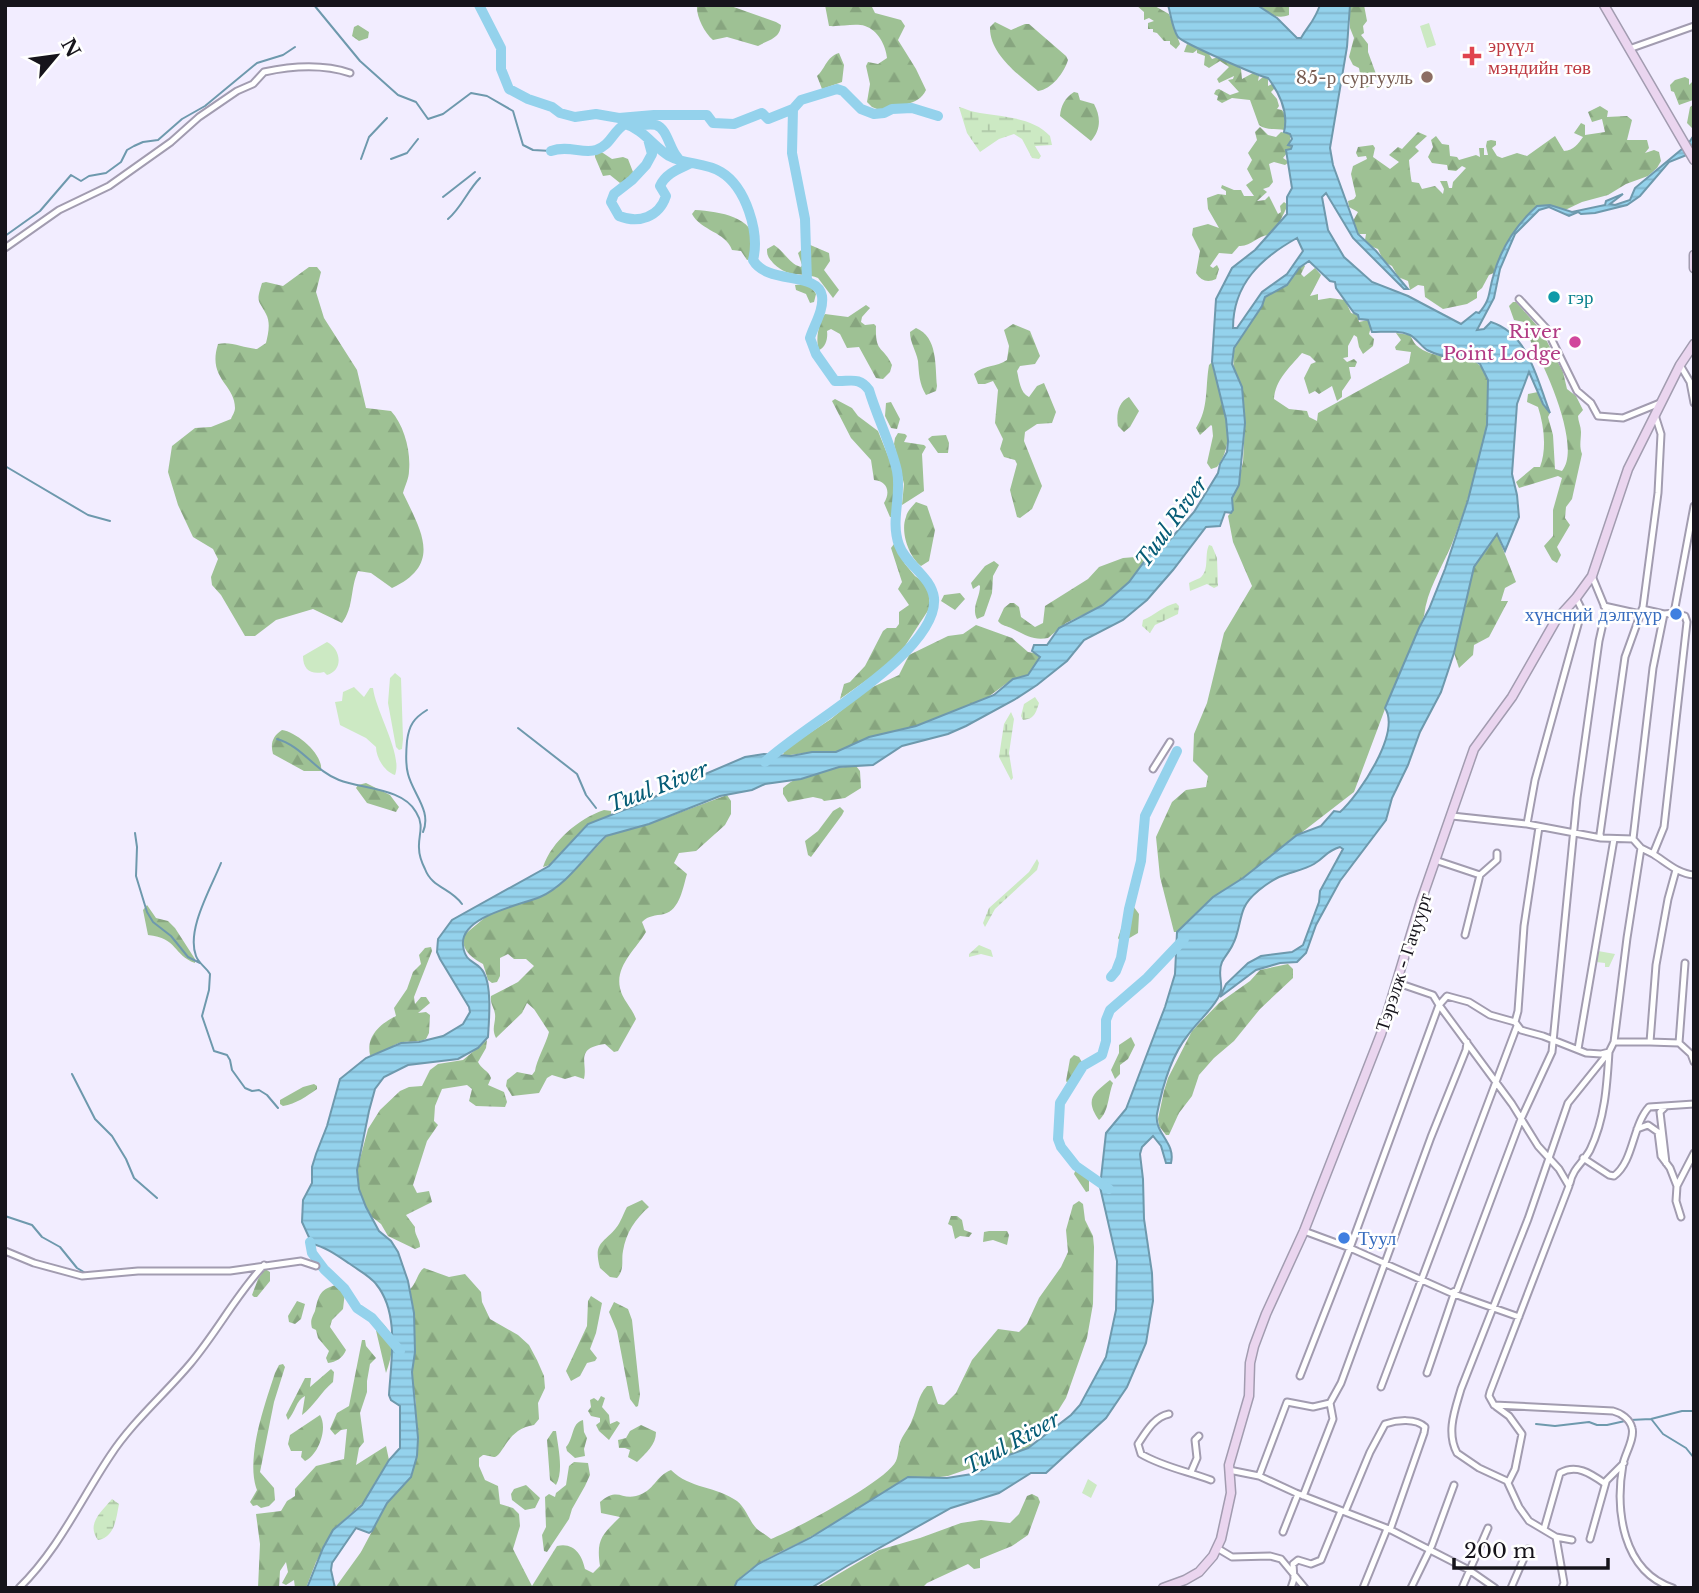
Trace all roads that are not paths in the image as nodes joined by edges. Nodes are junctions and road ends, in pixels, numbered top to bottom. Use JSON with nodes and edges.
{"nodes":[{"id":1,"x":1604,"y":5,"type":"edge"},
{"id":2,"x":1694,"y":26,"type":"edge"},
{"id":3,"x":1629,"y":49,"type":"junction"},
{"id":4,"x":350,"y":73,"type":"dead end"},
{"id":5,"x":1694,"y":160,"type":"edge"},
{"id":6,"x":5,"y":248,"type":"edge"},
{"id":7,"x":1694,"y":255,"type":"edge"},
{"id":8,"x":1694,"y":268,"type":"edge"},
{"id":9,"x":1519,"y":299,"type":"dead end"},
{"id":10,"x":1694,"y":344,"type":"edge"},
{"id":11,"x":1680,"y":365,"type":"junction"},
{"id":12,"x":1660,"y":403,"type":"junction"},
{"id":13,"x":1694,"y":403,"type":"edge"},
{"id":14,"x":1655,"y":415,"type":"junction"},
{"id":15,"x":1694,"y":506,"type":"edge"},
{"id":16,"x":1592,"y":576,"type":"junction"},
{"id":17,"x":1576,"y":598,"type":"junction"},
{"id":18,"x":1604,"y":606,"type":"junction"},
{"id":19,"x":1641,"y":611,"type":"junction"},
{"id":20,"x":1674,"y":613,"type":"junction"},
{"id":21,"x":1664,"y":614,"type":"junction"},
{"id":22,"x":1685,"y":615,"type":"junction"},
{"id":23,"x":1694,"y":618,"type":"edge"},
{"id":24,"x":1170,"y":742,"type":"dead end"},
{"id":25,"x":1153,"y":769,"type":"dead end"},
{"id":26,"x":1452,"y":816,"type":"junction"},
{"id":27,"x":1527,"y":824,"type":"junction"},
{"id":28,"x":1539,"y":827,"type":"junction"},
{"id":29,"x":1575,"y":833,"type":"junction"},
{"id":30,"x":1601,"y":838,"type":"junction"},
{"id":31,"x":1614,"y":839,"type":"junction"},
{"id":32,"x":1633,"y":839,"type":"junction"},
{"id":33,"x":1641,"y":848,"type":"junction"},
{"id":34,"x":1497,"y":853,"type":"dead end"},
{"id":35,"x":1653,"y":853,"type":"junction"},
{"id":36,"x":1435,"y":860,"type":"junction"},
{"id":37,"x":1676,"y":870,"type":"junction"},
{"id":38,"x":1480,"y":875,"type":"junction"},
{"id":39,"x":1694,"y":875,"type":"edge"},
{"id":40,"x":1465,"y":935,"type":"dead end"},
{"id":41,"x":1685,"y":963,"type":"dead end"},
{"id":42,"x":1398,"y":984,"type":"junction"},
{"id":43,"x":1439,"y":1004,"type":"junction"},
{"id":44,"x":1516,"y":1024,"type":"junction"},
{"id":45,"x":1553,"y":1041,"type":"junction"},
{"id":46,"x":1467,"y":1042,"type":"junction"},
{"id":47,"x":1614,"y":1042,"type":"junction"},
{"id":48,"x":1650,"y":1042,"type":"junction"},
{"id":49,"x":1679,"y":1043,"type":"junction"},
{"id":50,"x":1578,"y":1049,"type":"junction"},
{"id":51,"x":1609,"y":1052,"type":"junction"},
{"id":52,"x":1694,"y":1062,"type":"edge"},
{"id":53,"x":1497,"y":1084,"type":"junction"},
{"id":54,"x":1694,"y":1104,"type":"edge"},
{"id":55,"x":1665,"y":1107,"type":"junction"},
{"id":56,"x":1521,"y":1119,"type":"junction"},
{"id":57,"x":1637,"y":1129,"type":"junction"},
{"id":58,"x":1694,"y":1153,"type":"edge"},
{"id":59,"x":1548,"y":1157,"type":"junction"},
{"id":60,"x":1583,"y":1158,"type":"junction"},
{"id":61,"x":1666,"y":1163,"type":"junction"},
{"id":62,"x":1569,"y":1186,"type":"junction"},
{"id":63,"x":1677,"y":1186,"type":"junction"},
{"id":64,"x":1681,"y":1217,"type":"dead end"},
{"id":65,"x":1304,"y":1231,"type":"junction"},
{"id":66,"x":1350,"y":1248,"type":"junction"},
{"id":67,"x":5,"y":1251,"type":"edge"},
{"id":68,"x":1385,"y":1264,"type":"junction"},
{"id":69,"x":264,"y":1265,"type":"junction"},
{"id":70,"x":316,"y":1266,"type":"dead end"},
{"id":71,"x":1420,"y":1281,"type":"junction"},
{"id":72,"x":1454,"y":1293,"type":"junction"},
{"id":73,"x":1493,"y":1307,"type":"junction"},
{"id":74,"x":1519,"y":1317,"type":"junction"},
{"id":75,"x":1427,"y":1373,"type":"dead end"},
{"id":76,"x":1300,"y":1376,"type":"dead end"},
{"id":77,"x":1381,"y":1387,"type":"dead end"},
{"id":78,"x":1330,"y":1403,"type":"junction"},
{"id":79,"x":1494,"y":1405,"type":"junction"},
{"id":80,"x":1169,"y":1414,"type":"dead end"},
{"id":81,"x":1199,"y":1436,"type":"dead end"},
{"id":82,"x":1623,"y":1463,"type":"junction"},
{"id":83,"x":1229,"y":1471,"type":"junction"},
{"id":84,"x":1191,"y":1472,"type":"junction"},
{"id":85,"x":1259,"y":1476,"type":"junction"},
{"id":86,"x":1210,"y":1480,"type":"dead end"},
{"id":87,"x":1606,"y":1482,"type":"junction"},
{"id":88,"x":1508,"y":1483,"type":"junction"},
{"id":89,"x":1454,"y":1485,"type":"dead end"},
{"id":90,"x":1301,"y":1495,"type":"junction"},
{"id":91,"x":1343,"y":1512,"type":"junction"},
{"id":92,"x":1488,"y":1528,"type":"dead end"},
{"id":93,"x":1389,"y":1529,"type":"junction"},
{"id":94,"x":1544,"y":1529,"type":"junction"},
{"id":95,"x":1283,"y":1532,"type":"dead end"},
{"id":96,"x":1556,"y":1537,"type":"junction"},
{"id":97,"x":1590,"y":1539,"type":"dead end"},
{"id":98,"x":1572,"y":1541,"type":"dead end"},
{"id":99,"x":1217,"y":1548,"type":"junction"},
{"id":100,"x":1429,"y":1549,"type":"junction"},
{"id":101,"x":1528,"y":1549,"type":"dead end"},
{"id":102,"x":1469,"y":1570,"type":"junction"},
{"id":103,"x":1293,"y":1572,"type":"junction"},
{"id":104,"x":19,"y":1588,"type":"edge"},
{"id":105,"x":1163,"y":1588,"type":"edge"},
{"id":106,"x":1291,"y":1588,"type":"edge"},
{"id":107,"x":1305,"y":1588,"type":"edge"},
{"id":108,"x":1363,"y":1588,"type":"edge"},
{"id":109,"x":1411,"y":1588,"type":"edge"},
{"id":110,"x":1462,"y":1588,"type":"edge"},
{"id":111,"x":1496,"y":1588,"type":"edge"},
{"id":112,"x":1510,"y":1588,"type":"edge"},
{"id":113,"x":1562,"y":1588,"type":"edge"},
{"id":114,"x":1673,"y":1588,"type":"edge"}],
"edges":[{"from":1,"to":3,"type":"main road"},
{"from":2,"to":3,"type":"street"},
{"from":3,"to":5,"type":"main road"},
{"from":4,"to":6,"type":"street"},
{"from":7,"to":8,"type":"main road"},
{"from":9,"to":12,"type":"street"},
{"from":10,"to":11,"type":"main road","name":"Тэрэлж - Гачуурт"},
{"from":11,"to":12,"type":"main road","name":"Тэрэлж - Гачуурт"},
{"from":11,"to":13,"type":"street"},
{"from":12,"to":14,"type":"main road","name":"Тэрэлж - Гачуурт"},
{"from":14,"to":16,"type":"main road","name":"Тэрэлж - Гачуурт"},
{"from":14,"to":19,"type":"street"},
{"from":15,"to":20,"type":"street"},
{"from":16,"to":17,"type":"main road","name":"Тэрэлж - Гачуурт"},
{"from":16,"to":18,"type":"street"},
{"from":17,"to":26,"type":"main road","name":"Тэрэлж - Гачуурт"},
{"from":17,"to":27,"type":"street"},
{"from":18,"to":19,"type":"street"},
{"from":18,"to":29,"type":"street"},
{"from":19,"to":21,"type":"street"},
{"from":19,"to":30,"type":"street"},
{"from":20,"to":21,"type":"street"},
{"from":20,"to":22,"type":"street"},
{"from":21,"to":32,"type":"street"},
{"from":22,"to":23,"type":"street"},
{"from":22,"to":35,"type":"street"},
{"from":24,"to":25,"type":"street"},
{"from":26,"to":27,"type":"street"},
{"from":26,"to":36,"type":"main road","name":"Тэрэлж - Гачуурт"},
{"from":27,"to":28,"type":"street"},
{"from":28,"to":29,"type":"street"},
{"from":28,"to":44,"type":"street"},
{"from":29,"to":30,"type":"street"},
{"from":29,"to":45,"type":"street"},
{"from":30,"to":31,"type":"street"},
{"from":31,"to":32,"type":"street"},
{"from":31,"to":50,"type":"street"},
{"from":32,"to":33,"type":"street"},
{"from":33,"to":35,"type":"street"},
{"from":33,"to":47,"type":"street"},
{"from":34,"to":38,"type":"street"},
{"from":35,"to":37,"type":"street"},
{"from":36,"to":38,"type":"street"},
{"from":36,"to":42,"type":"main road","name":"Тэрэлж - Гачуурт"},
{"from":37,"to":39,"type":"street"},
{"from":37,"to":48,"type":"street"},
{"from":38,"to":40,"type":"street"},
{"from":41,"to":49,"type":"street"},
{"from":42,"to":43,"type":"street"},
{"from":42,"to":65,"type":"main road","name":"Тэрэлж - Гачуурт"},
{"from":43,"to":44,"type":"street"},
{"from":43,"to":46,"type":"street"},
{"from":43,"to":66,"type":"street"},
{"from":44,"to":45,"type":"street"},
{"from":44,"to":53,"type":"street"},
{"from":45,"to":50,"type":"street"},
{"from":45,"to":56,"type":"street"},
{"from":46,"to":53,"type":"street"},
{"from":46,"to":68,"type":"street"},
{"from":47,"to":48,"type":"street"},
{"from":47,"to":51,"type":"street"},
{"from":48,"to":49,"type":"street"},
{"from":49,"to":52,"type":"street"},
{"from":50,"to":51,"type":"street"},
{"from":51,"to":59,"type":"street"},
{"from":51,"to":60,"type":"street"},
{"from":53,"to":56,"type":"street"},
{"from":53,"to":71,"type":"street"},
{"from":54,"to":55,"type":"street"},
{"from":55,"to":57,"type":"street"},
{"from":55,"to":61,"type":"street"},
{"from":56,"to":59,"type":"street"},
{"from":56,"to":72,"type":"street"},
{"from":57,"to":60,"type":"street"},
{"from":57,"to":61,"type":"street"},
{"from":58,"to":63,"type":"street"},
{"from":59,"to":62,"type":"street"},
{"from":59,"to":73,"type":"street"},
{"from":60,"to":62,"type":"street"},
{"from":61,"to":63,"type":"street"},
{"from":62,"to":74,"type":"street"},
{"from":63,"to":64,"type":"street"},
{"from":65,"to":66,"type":"street"},
{"from":65,"to":83,"type":"main road","name":"Тэрэлж - Гачуурт"},
{"from":66,"to":68,"type":"street"},
{"from":66,"to":76,"type":"street"},
{"from":67,"to":69,"type":"street"},
{"from":68,"to":71,"type":"street"},
{"from":68,"to":78,"type":"street"},
{"from":69,"to":70,"type":"street"},
{"from":69,"to":104,"type":"street"},
{"from":71,"to":72,"type":"street"},
{"from":71,"to":77,"type":"street"},
{"from":72,"to":73,"type":"street"},
{"from":72,"to":75,"type":"street"},
{"from":73,"to":74,"type":"street"},
{"from":73,"to":88,"type":"street"},
{"from":74,"to":79,"type":"street"},
{"from":78,"to":85,"type":"street"},
{"from":78,"to":90,"type":"street"},
{"from":79,"to":82,"type":"street"},
{"from":79,"to":88,"type":"street"},
{"from":80,"to":84,"type":"street"},
{"from":81,"to":84,"type":"street"},
{"from":82,"to":87,"type":"street"},
{"from":82,"to":114,"type":"street"},
{"from":83,"to":85,"type":"street"},
{"from":83,"to":99,"type":"main road","name":"Тэрэлж - Гачуурт"},
{"from":84,"to":86,"type":"street"},
{"from":85,"to":90,"type":"street"},
{"from":87,"to":94,"type":"street"},
{"from":87,"to":97,"type":"street"},
{"from":88,"to":94,"type":"street"},
{"from":89,"to":100,"type":"street"},
{"from":90,"to":91,"type":"street"},
{"from":90,"to":95,"type":"street"},
{"from":91,"to":93,"type":"street"},
{"from":91,"to":93,"type":"street"},
{"from":91,"to":103,"type":"street"},
{"from":92,"to":102,"type":"street"},
{"from":93,"to":100,"type":"street"},
{"from":93,"to":108,"type":"street"},
{"from":94,"to":96,"type":"street"},
{"from":96,"to":98,"type":"street"},
{"from":96,"to":113,"type":"street"},
{"from":99,"to":103,"type":"street"},
{"from":99,"to":105,"type":"main road","name":"Тэрэлж - Гачуурт"},
{"from":100,"to":102,"type":"street"},
{"from":100,"to":109,"type":"street"},
{"from":101,"to":112,"type":"street"},
{"from":102,"to":110,"type":"street"},
{"from":102,"to":111,"type":"street"},
{"from":103,"to":106,"type":"street"},
{"from":103,"to":107,"type":"street"}]}
